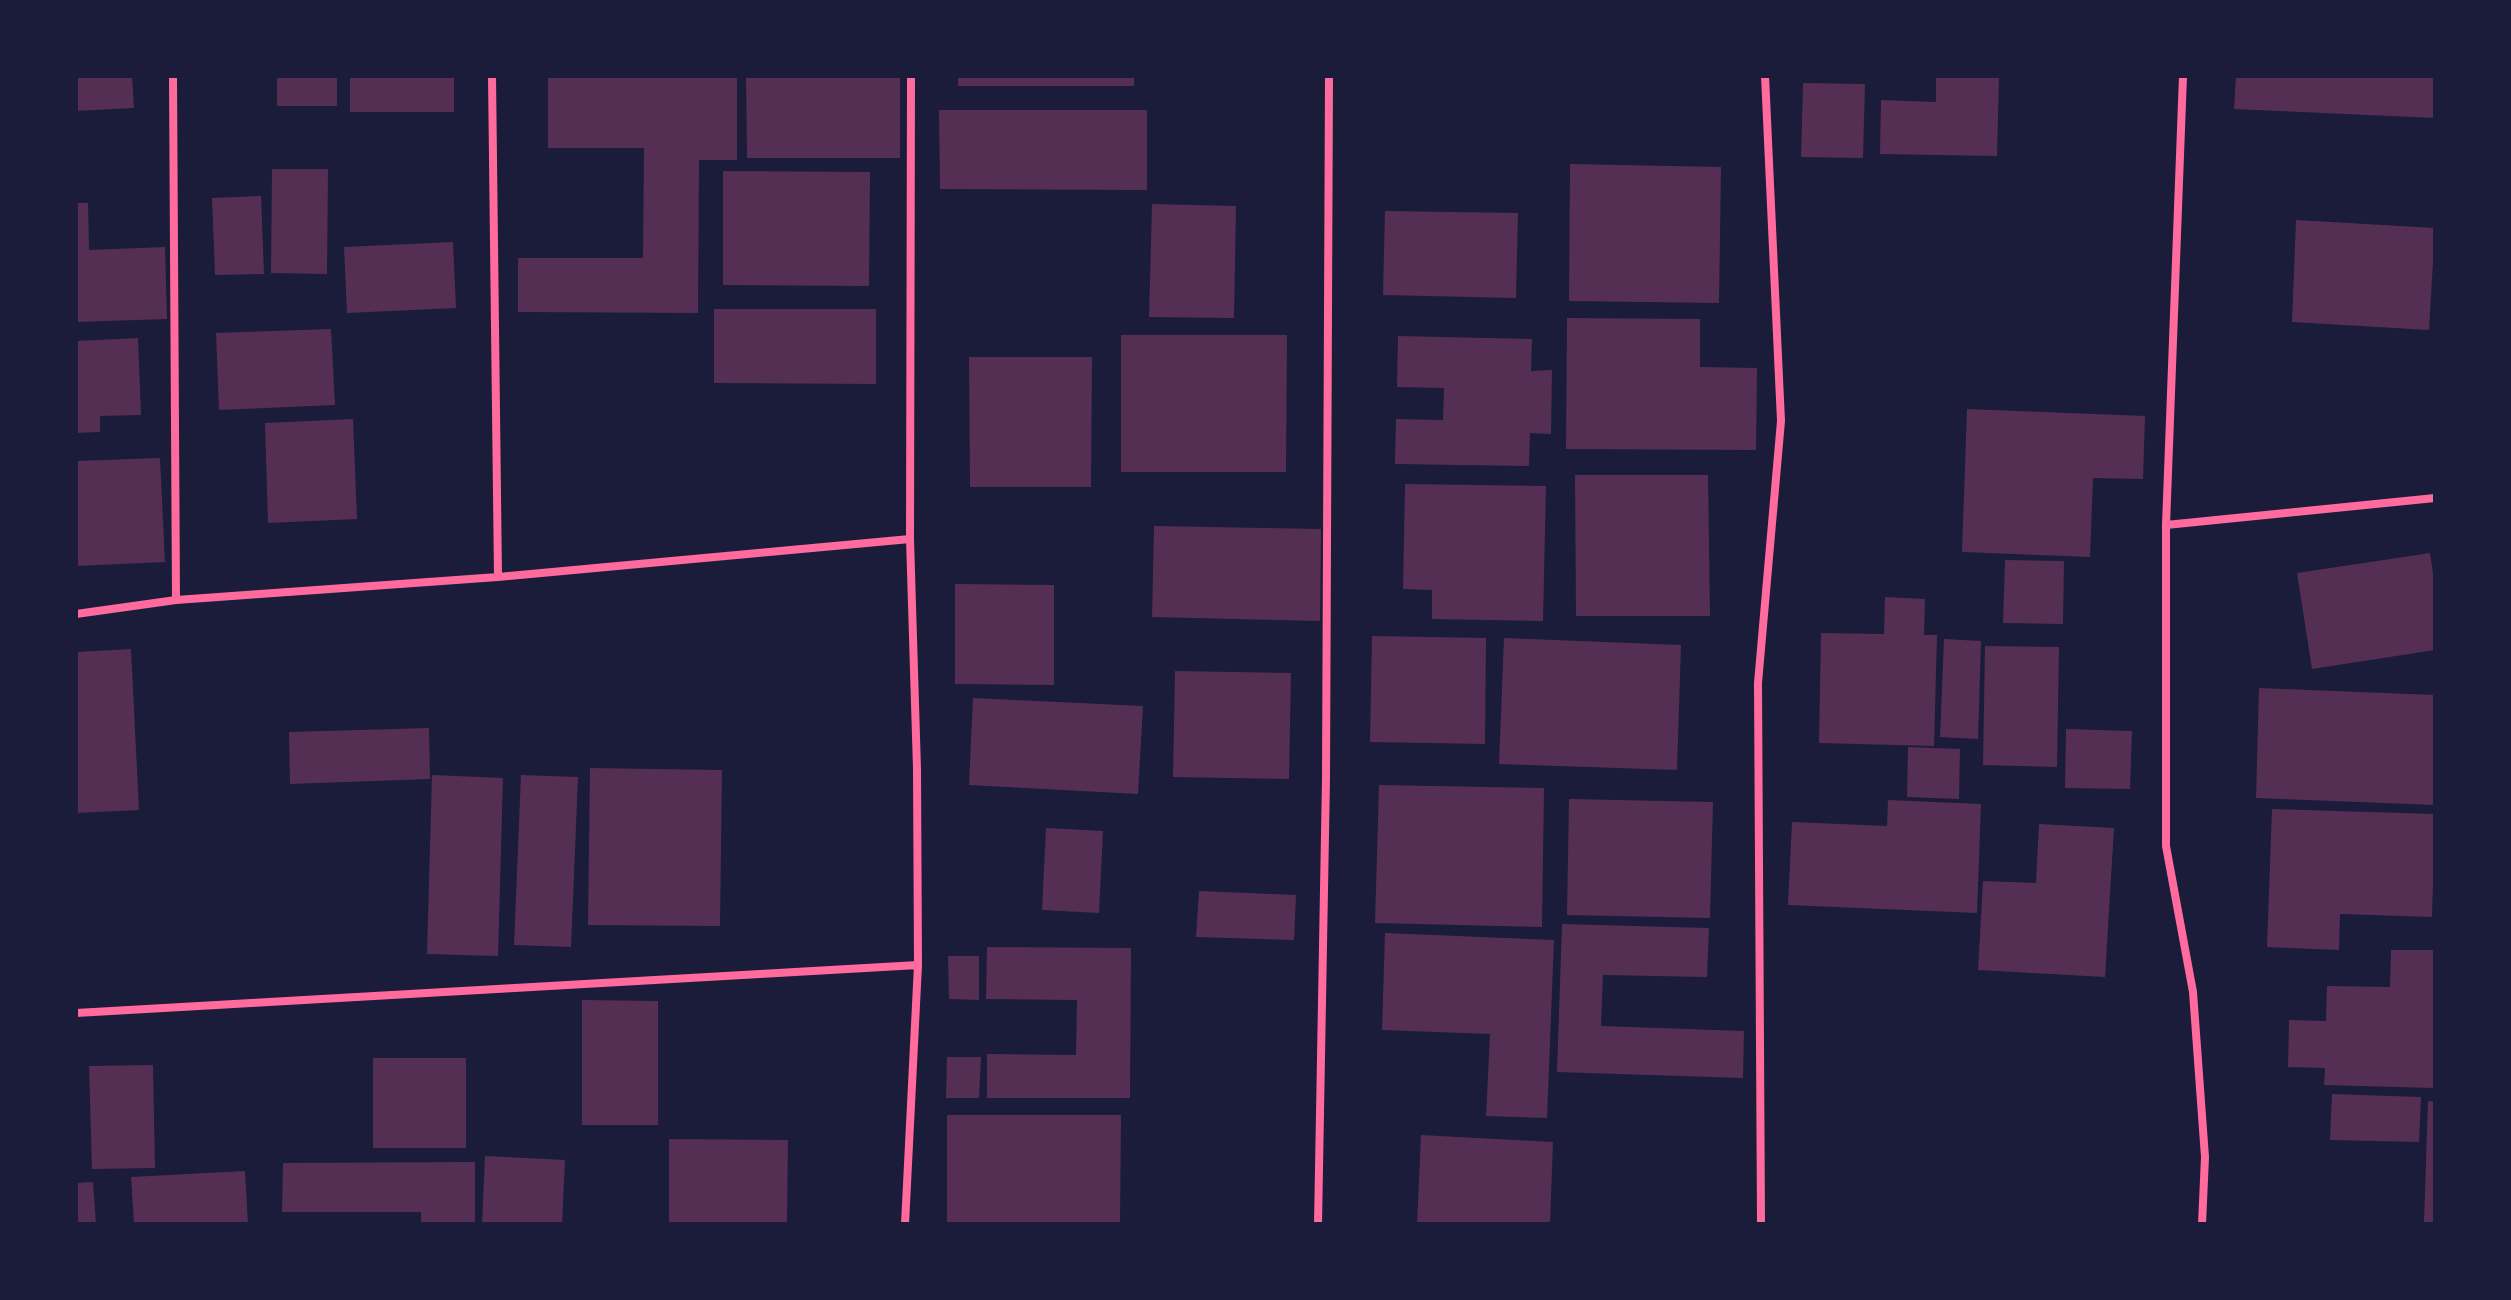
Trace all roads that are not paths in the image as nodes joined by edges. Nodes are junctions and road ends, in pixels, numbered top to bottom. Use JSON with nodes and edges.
{"nodes":[{"id":1,"x":173,"y":76,"type":"edge"},
{"id":2,"x":492,"y":76,"type":"edge"},
{"id":3,"x":911,"y":76,"type":"edge"},
{"id":4,"x":1329,"y":76,"type":"edge"},
{"id":5,"x":1765,"y":76,"type":"edge"},
{"id":6,"x":2183,"y":76,"type":"edge"},
{"id":7,"x":2435,"y":498,"type":"edge"},
{"id":8,"x":2166,"y":525,"type":"junction"},
{"id":9,"x":910,"y":539,"type":"junction"},
{"id":10,"x":498,"y":577,"type":"junction"},
{"id":11,"x":176,"y":600,"type":"junction"},
{"id":12,"x":76,"y":614,"type":"edge"},
{"id":13,"x":918,"y":965,"type":"junction"},
{"id":14,"x":76,"y":1013,"type":"edge"},
{"id":15,"x":905,"y":1224,"type":"edge"},
{"id":16,"x":1318,"y":1224,"type":"edge"},
{"id":17,"x":1761,"y":1224,"type":"edge"},
{"id":18,"x":2202,"y":1224,"type":"edge"}],
"edges":[{"from":1,"to":11,"type":"street"},
{"from":2,"to":10,"type":"street"},
{"from":3,"to":9,"type":"street"},
{"from":4,"to":16,"type":"street"},
{"from":5,"to":17,"type":"street"},
{"from":6,"to":8,"type":"street"},
{"from":7,"to":8,"type":"street"},
{"from":8,"to":18,"type":"street"},
{"from":9,"to":10,"type":"street"},
{"from":9,"to":13,"type":"street"},
{"from":10,"to":11,"type":"street"},
{"from":11,"to":12,"type":"street"},
{"from":13,"to":14,"type":"street"},
{"from":13,"to":15,"type":"street"}]}
